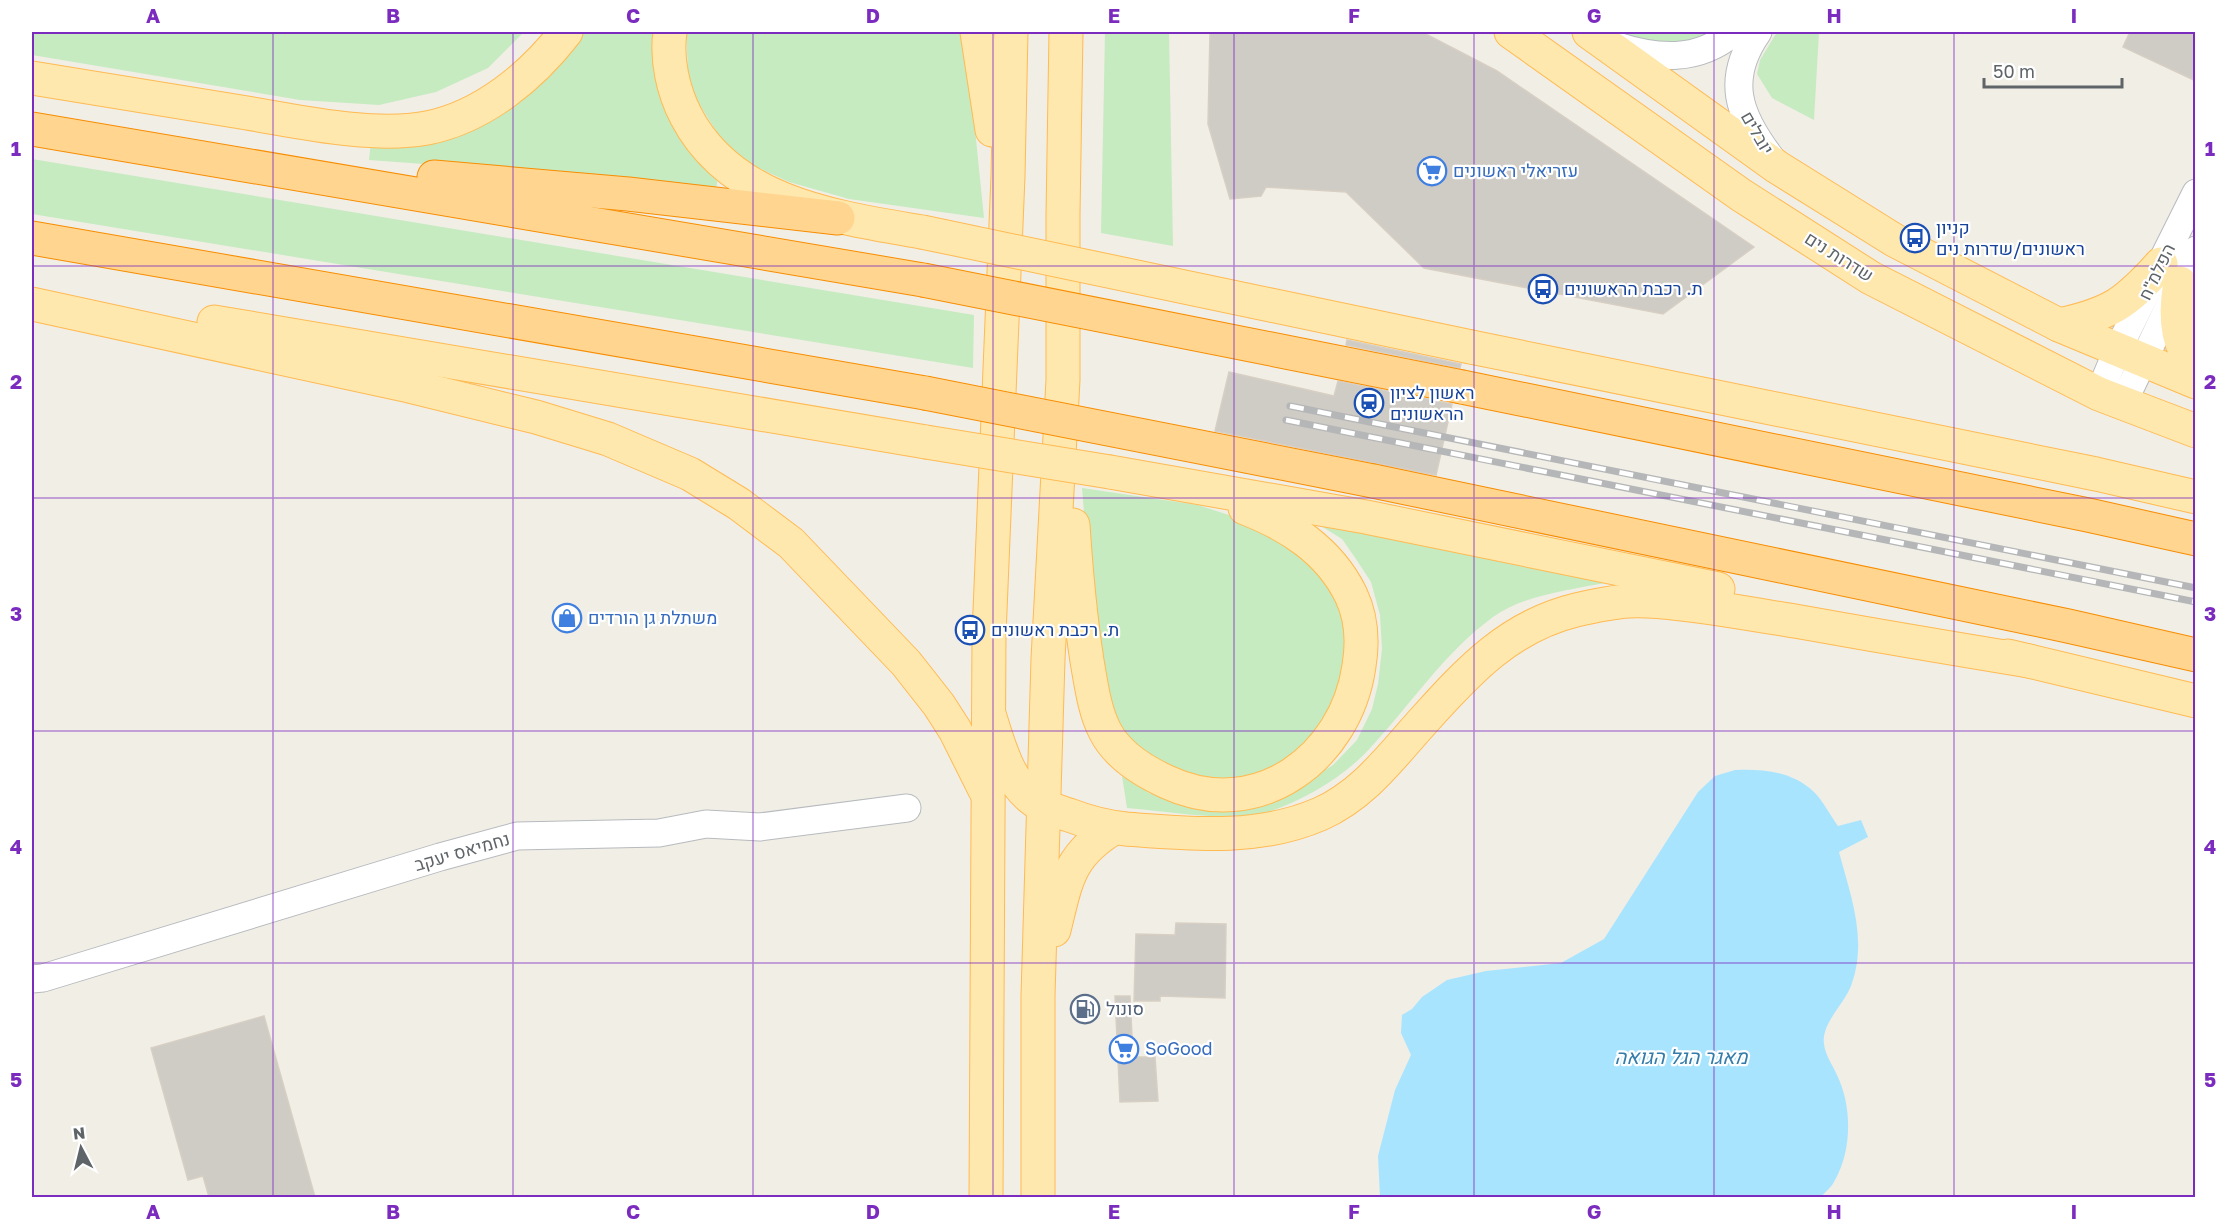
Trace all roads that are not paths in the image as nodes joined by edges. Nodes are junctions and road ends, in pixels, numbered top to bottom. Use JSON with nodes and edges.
{"nodes":[{"id":1,"x":566,"y":32,"type":"edge"},
{"id":2,"x":670,"y":32,"type":"edge"},
{"id":3,"x":977,"y":32,"type":"edge"},
{"id":4,"x":1011,"y":32,"type":"edge"},
{"id":5,"x":1066,"y":32,"type":"edge"},
{"id":6,"x":1075,"y":32,"type":"edge"},
{"id":7,"x":1511,"y":32,"type":"edge"},
{"id":8,"x":1734,"y":32,"type":"edge"},
{"id":9,"x":1758,"y":32,"type":"edge"},
{"id":10,"x":1596,"y":36,"type":"edge"},
{"id":11,"x":32,"y":78,"type":"edge"},
{"id":12,"x":1064,"y":94,"type":"junction"},
{"id":13,"x":32,"y":129,"type":"edge"},
{"id":14,"x":193,"y":156,"type":"junction"},
{"id":15,"x":1777,"y":166,"type":"junction"},
{"id":16,"x":2196,"y":193,"type":"edge"},
{"id":17,"x":838,"y":218,"type":"junction"},
{"id":18,"x":32,"y":238,"type":"edge"},
{"id":19,"x":2196,"y":250,"type":"edge"},
{"id":20,"x":1004,"y":267,"type":"junction"},
{"id":21,"x":2170,"y":274,"type":"junction"},
{"id":22,"x":32,"y":291,"type":"edge"},
{"id":23,"x":32,"y":304,"type":"edge"},
{"id":24,"x":2059,"y":325,"type":"junction"},
{"id":25,"x":2130,"y":356,"type":"junction"},
{"id":26,"x":2196,"y":365,"type":"edge"},
{"id":27,"x":1063,"y":380,"type":"junction"},
{"id":28,"x":2196,"y":382,"type":"edge"},
{"id":29,"x":2111,"y":398,"type":"junction"},
{"id":30,"x":2196,"y":431,"type":"edge"},
{"id":31,"x":1110,"y":472,"type":"junction"},
{"id":32,"x":2190,"y":496,"type":"edge"},
{"id":33,"x":2184,"y":537,"type":"edge"},
{"id":34,"x":2196,"y":655,"type":"edge"},
{"id":35,"x":2042,"y":664,"type":"junction"},
{"id":36,"x":2196,"y":701,"type":"edge"},
{"id":37,"x":989,"y":714,"type":"junction"},
{"id":38,"x":988,"y":796,"type":"junction"},
{"id":39,"x":1044,"y":807,"type":"junction"},
{"id":40,"x":907,"y":808,"type":"dead end"},
{"id":41,"x":1114,"y":828,"type":"junction"},
{"id":42,"x":32,"y":980,"type":"edge"},
{"id":43,"x":1038,"y":996,"type":"junction"},
{"id":44,"x":986,"y":1197,"type":"edge"},
{"id":45,"x":1038,"y":1197,"type":"edge"}],
"edges":[{"from":1,"to":11,"type":"main road"},
{"from":2,"to":17,"type":"main road"},
{"from":3,"to":20,"type":"main road"},
{"from":4,"to":20,"type":"main road"},
{"from":5,"to":12,"type":"main road"},
{"from":6,"to":12,"type":"main road"},
{"from":7,"to":29,"type":"main road","name":"שדרות נים"},
{"from":8,"to":10,"type":"street"},
{"from":9,"to":15,"type":"street","name":"יובלים"},
{"from":10,"to":15,"type":"main road"},
{"from":12,"to":27,"type":"main road"},
{"from":13,"to":14,"type":"highway"},
{"from":14,"to":17,"type":"highway"},
{"from":14,"to":33,"type":"highway","bridge":true},
{"from":15,"to":24,"type":"main road"},
{"from":16,"to":21,"type":"street","name":"הפלמ\"ח"},
{"from":17,"to":32,"type":"main road","bridge":true},
{"from":18,"to":34,"type":"highway","bridge":true},
{"from":19,"to":21,"type":"street","name":"הפלמ\"ח"},
{"from":20,"to":37,"type":"main road"},
{"from":21,"to":24,"type":"main road"},
{"from":21,"to":25,"type":"street","name":"הפלמ\"ח"},
{"from":21,"to":26,"type":"main road"},
{"from":22,"to":31,"type":"main road","bridge":true},
{"from":23,"to":38,"type":"main road"},
{"from":24,"to":25,"type":"main road"},
{"from":25,"to":28,"type":"main road"},
{"from":25,"to":29,"type":"street","name":"הפלמ\"ח"},
{"from":27,"to":31,"type":"main road"},
{"from":27,"to":39,"type":"main road"},
{"from":29,"to":30,"type":"main road","name":"שדרות נים"},
{"from":31,"to":35,"type":"main road"},
{"from":35,"to":36,"type":"main road"},
{"from":35,"to":41,"type":"main road"},
{"from":37,"to":38,"type":"main road"},
{"from":37,"to":39,"type":"main road"},
{"from":38,"to":44,"type":"main road"},
{"from":39,"to":41,"type":"main road"},
{"from":39,"to":43,"type":"main road"},
{"from":40,"to":42,"type":"street","name":"נחמיאס יעקב"},
{"from":41,"to":43,"type":"main road"},
{"from":43,"to":45,"type":"main road"}]}
